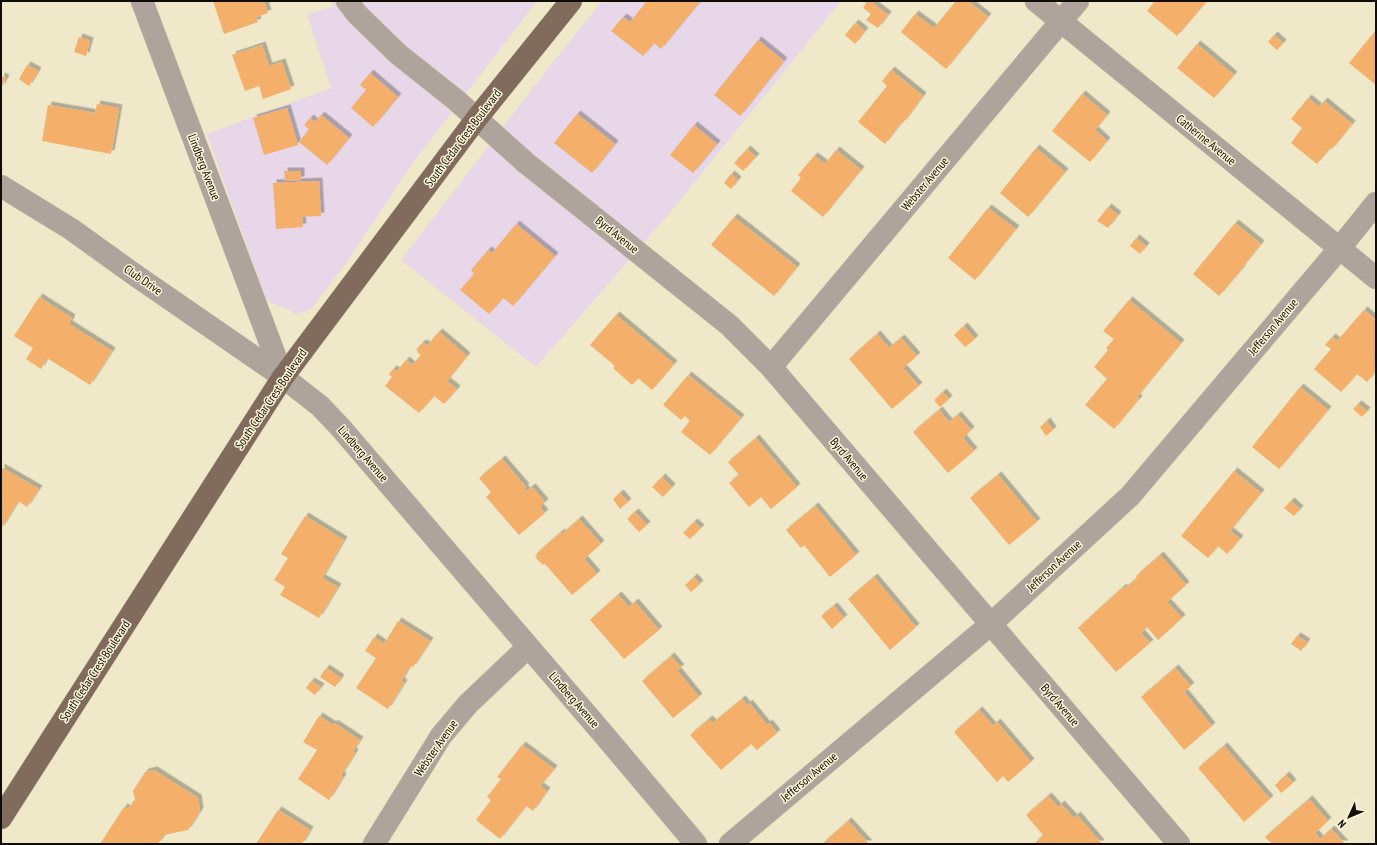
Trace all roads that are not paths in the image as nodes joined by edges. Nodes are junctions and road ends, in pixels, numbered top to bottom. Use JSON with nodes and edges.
{"nodes":[{"id":1,"x":142,"y":1,"type":"edge"},
{"id":2,"x":347,"y":1,"type":"edge"},
{"id":3,"x":571,"y":1,"type":"edge"},
{"id":4,"x":1036,"y":1,"type":"edge"},
{"id":5,"x":1078,"y":1,"type":"edge"},
{"id":6,"x":1061,"y":21,"type":"junction"},
{"id":7,"x":476,"y":118,"type":"junction"},
{"id":8,"x":1,"y":186,"type":"edge"},
{"id":9,"x":1376,"y":203,"type":"edge"},
{"id":10,"x":1340,"y":249,"type":"junction"},
{"id":11,"x":1376,"y":278,"type":"edge"},
{"id":12,"x":771,"y":367,"type":"junction"},
{"id":13,"x":283,"y":377,"type":"junction"},
{"id":14,"x":991,"y":624,"type":"junction"},
{"id":15,"x":528,"y":647,"type":"junction"},
{"id":16,"x":1,"y":818,"type":"edge"},
{"id":17,"x":374,"y":844,"type":"edge"},
{"id":18,"x":696,"y":844,"type":"edge"},
{"id":19,"x":730,"y":844,"type":"edge"},
{"id":20,"x":1179,"y":844,"type":"edge"}],
"edges":[{"from":1,"to":13,"type":"street","name":"Lindberg Avenue"},
{"from":2,"to":7,"type":"street","name":"Byrd Avenue"},
{"from":3,"to":7,"type":"main road","name":"South Cedar Crest Boulevard"},
{"from":4,"to":6,"type":"street","name":"Catherine Avenue"},
{"from":5,"to":6,"type":"street","name":"Webster Avenue"},
{"from":6,"to":10,"type":"street","name":"Catherine Avenue"},
{"from":6,"to":12,"type":"street","name":"Webster Avenue"},
{"from":7,"to":12,"type":"street","name":"Byrd Avenue"},
{"from":7,"to":13,"type":"main road","name":"South Cedar Crest Boulevard"},
{"from":8,"to":13,"type":"street","name":"Club Drive"},
{"from":9,"to":10,"type":"street","name":"Jefferson Avenue"},
{"from":10,"to":11,"type":"street","name":"Catherine Avenue"},
{"from":10,"to":14,"type":"street","name":"Jefferson Avenue"},
{"from":12,"to":14,"type":"street","name":"Byrd Avenue"},
{"from":13,"to":15,"type":"street","name":"Lindberg Avenue"},
{"from":13,"to":16,"type":"main road","name":"South Cedar Crest Boulevard"},
{"from":14,"to":19,"type":"street","name":"Jefferson Avenue"},
{"from":14,"to":20,"type":"street","name":"Byrd Avenue"},
{"from":15,"to":17,"type":"street","name":"Webster Avenue"},
{"from":15,"to":18,"type":"street","name":"Lindberg Avenue"}]}
